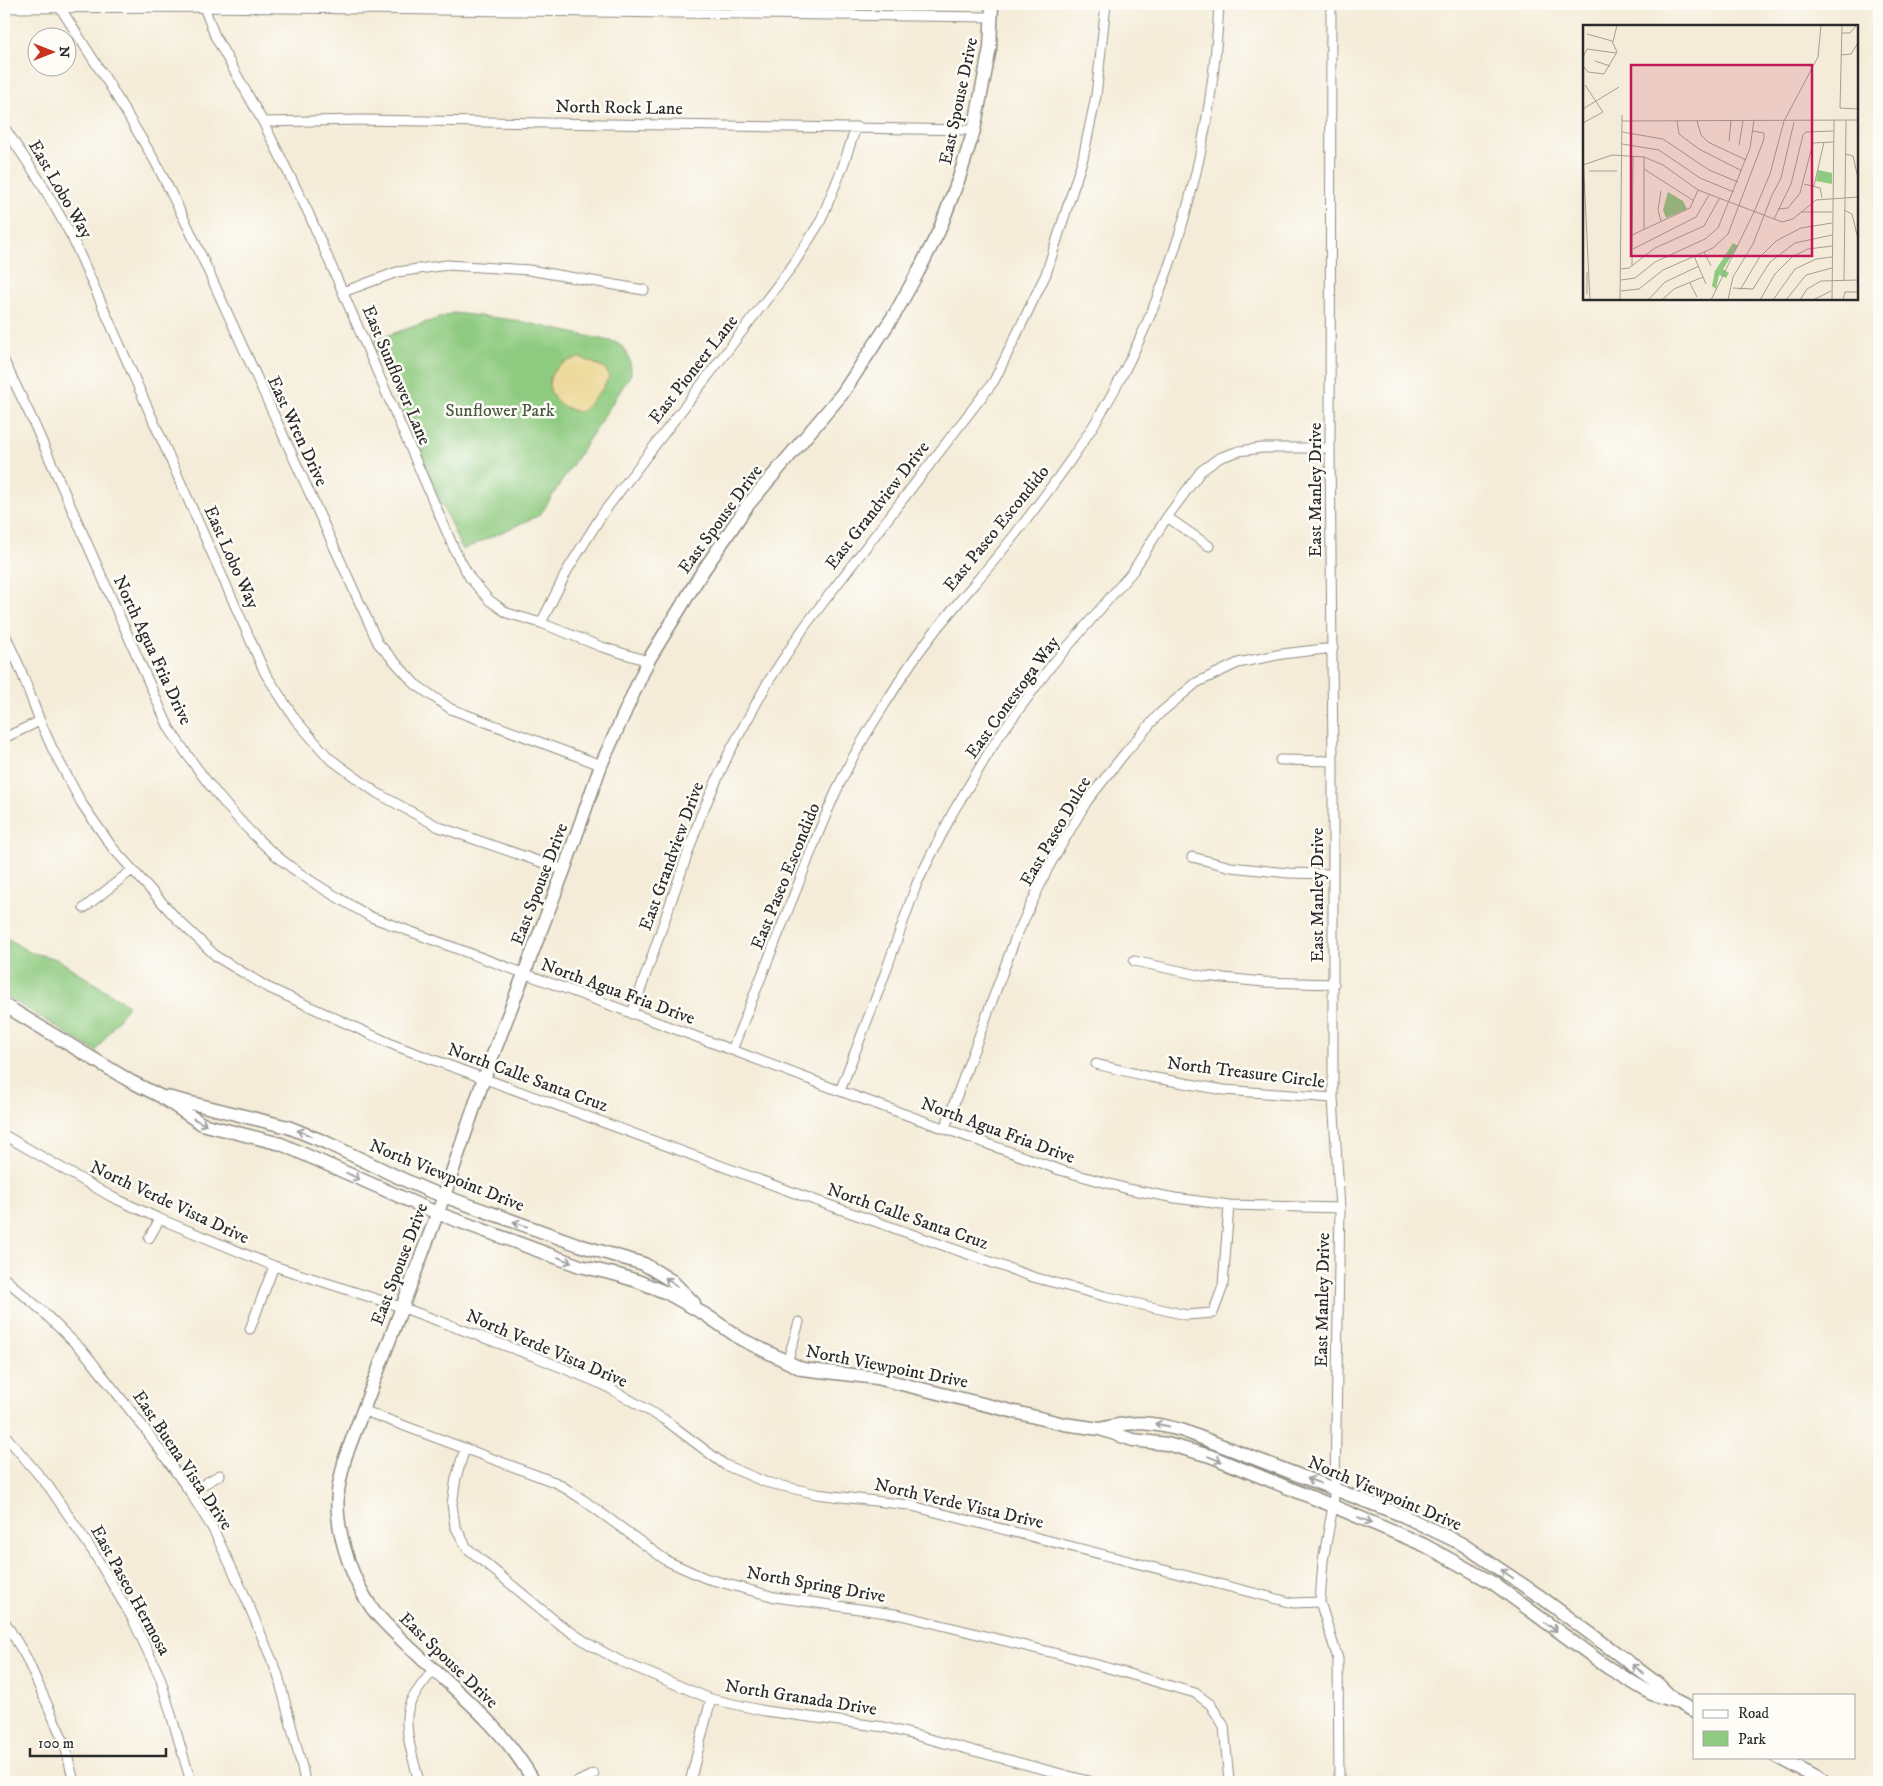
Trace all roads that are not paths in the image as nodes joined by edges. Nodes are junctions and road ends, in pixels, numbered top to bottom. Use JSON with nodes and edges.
{"nodes":[{"id":1,"x":1106,"y":4,"type":"edge"},
{"id":2,"x":1219,"y":4,"type":"edge"},
{"id":3,"x":1331,"y":4,"type":"edge"},
{"id":4,"x":204,"y":6,"type":"junction"},
{"id":5,"x":4,"y":8,"type":"edge"},
{"id":6,"x":61,"y":9,"type":"junction"},
{"id":7,"x":992,"y":10,"type":"edge"},
{"id":8,"x":263,"y":122,"type":"junction"},
{"id":9,"x":4,"y":127,"type":"edge"},
{"id":10,"x":856,"y":127,"type":"junction"},
{"id":11,"x":974,"y":130,"type":"junction"},
{"id":12,"x":644,"y":290,"type":"dead end"},
{"id":13,"x":343,"y":292,"type":"junction"},
{"id":14,"x":4,"y":360,"type":"edge"},
{"id":15,"x":1330,"y":448,"type":"junction"},
{"id":16,"x":1167,"y":517,"type":"junction"},
{"id":17,"x":1209,"y":546,"type":"dead end"},
{"id":18,"x":541,"y":622,"type":"junction"},
{"id":19,"x":4,"y":632,"type":"edge"},
{"id":20,"x":1332,"y":648,"type":"junction"},
{"id":21,"x":648,"y":661,"type":"junction"},
{"id":22,"x":40,"y":721,"type":"junction"},
{"id":23,"x":4,"y":738,"type":"edge"},
{"id":24,"x":1280,"y":760,"type":"dead end"},
{"id":25,"x":1333,"y":761,"type":"junction"},
{"id":26,"x":601,"y":765,"type":"junction"},
{"id":27,"x":1192,"y":857,"type":"dead end"},
{"id":28,"x":132,"y":870,"type":"junction"},
{"id":29,"x":564,"y":870,"type":"junction"},
{"id":30,"x":1333,"y":874,"type":"junction"},
{"id":31,"x":84,"y":908,"type":"dead end"},
{"id":32,"x":1134,"y":961,"type":"dead end"},
{"id":33,"x":524,"y":974,"type":"junction"},
{"id":34,"x":1334,"y":984,"type":"junction"},
{"id":35,"x":4,"y":1005,"type":"edge"},
{"id":36,"x":632,"y":1014,"type":"junction"},
{"id":37,"x":732,"y":1050,"type":"junction"},
{"id":38,"x":1096,"y":1064,"type":"dead end"},
{"id":39,"x":484,"y":1078,"type":"junction"},
{"id":40,"x":840,"y":1091,"type":"junction"},
{"id":41,"x":160,"y":1096,"type":"junction"},
{"id":42,"x":1333,"y":1098,"type":"junction"},
{"id":43,"x":945,"y":1128,"type":"junction"},
{"id":44,"x":4,"y":1135,"type":"edge"},
{"id":45,"x":444,"y":1196,"type":"junction"},
{"id":46,"x":1229,"y":1205,"type":"junction"},
{"id":47,"x":1340,"y":1208,"type":"junction"},
{"id":48,"x":437,"y":1213,"type":"junction"},
{"id":49,"x":160,"y":1219,"type":"junction"},
{"id":50,"x":150,"y":1238,"type":"dead end"},
{"id":51,"x":274,"y":1266,"type":"junction"},
{"id":52,"x":4,"y":1278,"type":"edge"},
{"id":53,"x":401,"y":1307,"type":"junction"},
{"id":54,"x":706,"y":1315,"type":"junction"},
{"id":55,"x":799,"y":1322,"type":"dead end"},
{"id":56,"x":250,"y":1329,"type":"dead end"},
{"id":57,"x":787,"y":1362,"type":"junction"},
{"id":58,"x":362,"y":1410,"type":"junction"},
{"id":59,"x":1100,"y":1429,"type":"junction"},
{"id":60,"x":4,"y":1434,"type":"edge"},
{"id":61,"x":465,"y":1448,"type":"junction"},
{"id":62,"x":220,"y":1475,"type":"dead end"},
{"id":63,"x":1334,"y":1489,"type":"junction"},
{"id":64,"x":190,"y":1492,"type":"junction"},
{"id":65,"x":1333,"y":1506,"type":"junction"},
{"id":66,"x":1320,"y":1602,"type":"junction"},
{"id":67,"x":4,"y":1620,"type":"edge"},
{"id":68,"x":434,"y":1669,"type":"junction"},
{"id":69,"x":711,"y":1699,"type":"junction"},
{"id":70,"x":1675,"y":1701,"type":"junction"},
{"id":71,"x":1693,"y":1710,"type":"edge"},
{"id":72,"x":1779,"y":1758,"type":"edge"},
{"id":73,"x":594,"y":1774,"type":"dead end"},
{"id":74,"x":74,"y":1782,"type":"edge"},
{"id":75,"x":191,"y":1782,"type":"edge"},
{"id":76,"x":305,"y":1782,"type":"edge"},
{"id":77,"x":419,"y":1782,"type":"edge"},
{"id":78,"x":534,"y":1782,"type":"edge"},
{"id":79,"x":577,"y":1782,"type":"edge"},
{"id":80,"x":690,"y":1782,"type":"edge"},
{"id":81,"x":1092,"y":1782,"type":"edge"},
{"id":82,"x":1228,"y":1782,"type":"edge"},
{"id":83,"x":1339,"y":1782,"type":"edge"},
{"id":84,"x":1824,"y":1782,"type":"edge"}],
"edges":[{"from":1,"to":36,"type":"street","name":"East Grandview Drive"},
{"from":2,"to":37,"type":"street","name":"East Paseo Escondido"},
{"from":3,"to":15,"type":"street","name":"East Manley Drive"},
{"from":4,"to":6,"type":"street"},
{"from":4,"to":7,"type":"street"},
{"from":4,"to":8,"type":"street","name":"East Sunflower Lane"},
{"from":5,"to":6,"type":"street"},
{"from":6,"to":26,"type":"street","name":"East Wren Drive"},
{"from":7,"to":11,"type":"main road","name":"East Spouse Drive"},
{"from":8,"to":10,"type":"street","name":"North Rock Lane"},
{"from":8,"to":13,"type":"street","name":"East Sunflower Lane"},
{"from":9,"to":29,"type":"street","name":"East Lobo Way"},
{"from":10,"to":11,"type":"street","name":"North Rock Lane"},
{"from":10,"to":18,"type":"street","name":"East Pioneer Lane"},
{"from":11,"to":21,"type":"main road","name":"East Spouse Drive"},
{"from":12,"to":13,"type":"street"},
{"from":13,"to":18,"type":"street","name":"East Sunflower Lane"},
{"from":14,"to":33,"type":"street","name":"North Agua Fria Drive"},
{"from":15,"to":16,"type":"street","name":"East Conestoga Way"},
{"from":15,"to":20,"type":"street","name":"East Manley Drive"},
{"from":16,"to":17,"type":"street"},
{"from":16,"to":40,"type":"street","name":"East Conestoga Way"},
{"from":18,"to":21,"type":"street","name":"East Sunflower Lane"},
{"from":19,"to":22,"type":"street","name":"North Calle Santa Cruz"},
{"from":20,"to":25,"type":"street","name":"East Manley Drive"},
{"from":20,"to":43,"type":"street","name":"East Paseo Dulce"},
{"from":21,"to":26,"type":"main road","name":"East Spouse Drive"},
{"from":22,"to":23,"type":"street"},
{"from":22,"to":28,"type":"street","name":"North Calle Santa Cruz"},
{"from":24,"to":25,"type":"street"},
{"from":25,"to":30,"type":"street","name":"East Manley Drive"},
{"from":26,"to":29,"type":"main road","name":"East Spouse Drive"},
{"from":27,"to":30,"type":"street"},
{"from":28,"to":31,"type":"street"},
{"from":28,"to":39,"type":"street","name":"North Calle Santa Cruz"},
{"from":29,"to":33,"type":"main road","name":"East Spouse Drive"},
{"from":30,"to":34,"type":"street","name":"East Manley Drive"},
{"from":32,"to":34,"type":"street"},
{"from":33,"to":36,"type":"street","name":"North Agua Fria Drive"},
{"from":33,"to":39,"type":"main road","name":"East Spouse Drive"},
{"from":34,"to":42,"type":"street","name":"East Manley Drive"},
{"from":35,"to":41,"type":"main road","name":"North Viewpoint Drive"},
{"from":36,"to":37,"type":"street","name":"North Agua Fria Drive"},
{"from":37,"to":40,"type":"street","name":"North Agua Fria Drive"},
{"from":38,"to":42,"type":"street","name":"North Treasure Circle"},
{"from":39,"to":45,"type":"main road","name":"East Spouse Drive"},
{"from":39,"to":46,"type":"street","name":"North Calle Santa Cruz"},
{"from":40,"to":43,"type":"street","name":"North Agua Fria Drive"},
{"from":45,"to":41,"type":"main road","name":"North Viewpoint Drive","one_way":true},
{"from":41,"to":48,"type":"main road","name":"North Viewpoint Drive","one_way":true},
{"from":42,"to":47,"type":"street","name":"East Manley Drive"},
{"from":43,"to":46,"type":"street","name":"North Agua Fria Drive"},
{"from":44,"to":49,"type":"street","name":"North Verde Vista Drive"},
{"from":45,"to":48,"type":"main road","name":"East Spouse Drive"},
{"from":54,"to":45,"type":"main road","name":"North Viewpoint Drive","one_way":true},
{"from":46,"to":47,"type":"street","name":"North Agua Fria Drive"},
{"from":47,"to":63,"type":"street","name":"East Manley Drive"},
{"from":48,"to":53,"type":"main road","name":"East Spouse Drive"},
{"from":48,"to":54,"type":"main road","name":"North Viewpoint Drive","one_way":true},
{"from":49,"to":50,"type":"street"},
{"from":49,"to":51,"type":"street","name":"North Verde Vista Drive"},
{"from":51,"to":53,"type":"street","name":"North Verde Vista Drive"},
{"from":51,"to":56,"type":"street"},
{"from":52,"to":64,"type":"street","name":"East Buena Vista Drive"},
{"from":53,"to":58,"type":"main road","name":"East Spouse Drive"},
{"from":53,"to":66,"type":"street","name":"North Verde Vista Drive"},
{"from":54,"to":57,"type":"main road","name":"North Viewpoint Drive"},
{"from":55,"to":57,"type":"street"},
{"from":57,"to":59,"type":"main road","name":"North Viewpoint Drive"},
{"from":58,"to":61,"type":"street","name":"North Spring Drive"},
{"from":58,"to":68,"type":"main road","name":"East Spouse Drive"},
{"from":63,"to":59,"type":"main road","name":"North Viewpoint Drive","one_way":true},
{"from":59,"to":65,"type":"main road","name":"North Viewpoint Drive","one_way":true},
{"from":60,"to":75,"type":"street","name":"East Paseo Hermosa"},
{"from":61,"to":69,"type":"street","name":"North Granada Drive"},
{"from":61,"to":82,"type":"street","name":"North Spring Drive"},
{"from":62,"to":64,"type":"street"},
{"from":63,"to":65,"type":"street","name":"East Manley Drive"},
{"from":70,"to":63,"type":"main road","name":"North Viewpoint Drive","one_way":true},
{"from":64,"to":76,"type":"street","name":"East Buena Vista Drive"},
{"from":65,"to":66,"type":"street","name":"East Manley Drive"},
{"from":65,"to":70,"type":"main road","name":"North Viewpoint Drive","one_way":true},
{"from":66,"to":83,"type":"street","name":"East Manley Drive"},
{"from":67,"to":74,"type":"street"},
{"from":68,"to":77,"type":"street"},
{"from":68,"to":78,"type":"main road","name":"East Spouse Drive"},
{"from":69,"to":80,"type":"street"},
{"from":69,"to":81,"type":"street","name":"North Granada Drive"},
{"from":70,"to":71,"type":"main road","name":"North Viewpoint Drive"},
{"from":72,"to":84,"type":"main road"},
{"from":73,"to":79,"type":"street"}]}
